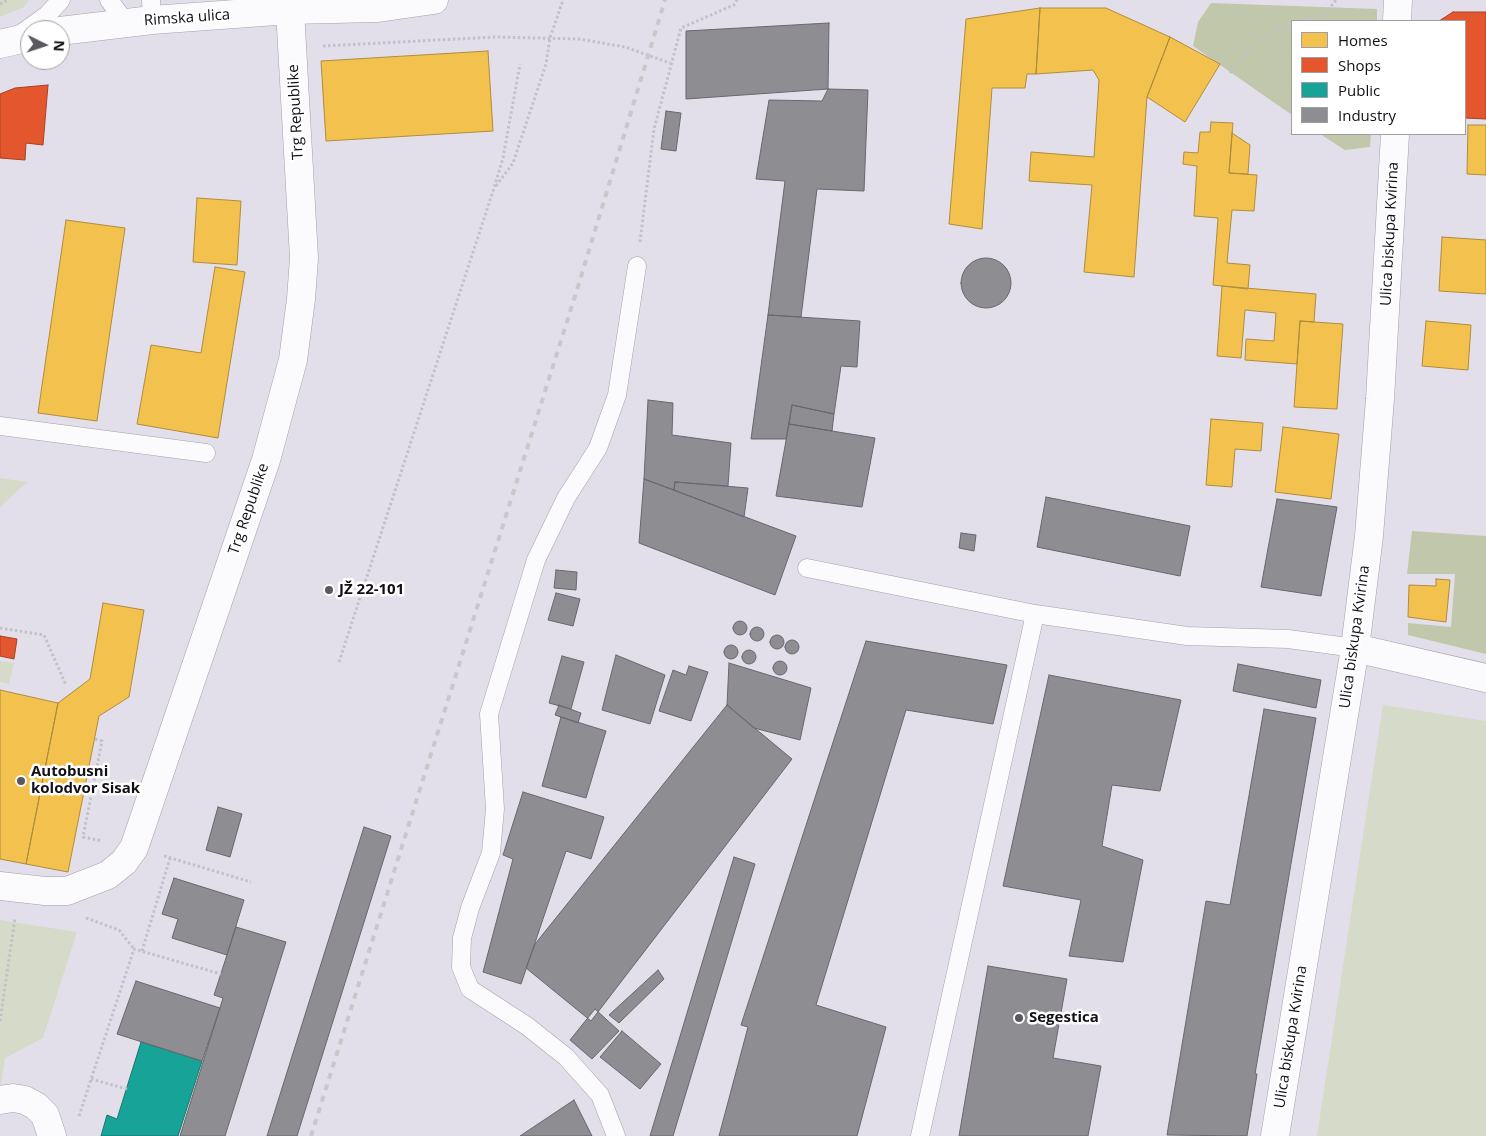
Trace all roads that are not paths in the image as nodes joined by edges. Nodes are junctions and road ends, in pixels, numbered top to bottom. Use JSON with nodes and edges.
{"nodes":[{"id":1,"x":61,"y":0,"type":"edge"},
{"id":2,"x":109,"y":0,"type":"edge"},
{"id":3,"x":434,"y":0,"type":"edge"},
{"id":4,"x":1398,"y":0,"type":"edge"},
{"id":5,"x":290,"y":10,"type":"junction"},
{"id":6,"x":143,"y":14,"type":"edge"},
{"id":7,"x":1397,"y":20,"type":"edge"},
{"id":8,"x":70,"y":29,"type":"edge"},
{"id":9,"x":8,"y":42,"type":"edge"},
{"id":10,"x":1395,"y":135,"type":"edge"},
{"id":11,"x":637,"y":266,"type":"road end"},
{"id":12,"x":0,"y":426,"type":"edge"},
{"id":13,"x":206,"y":453,"type":"dead end"},
{"id":14,"x":807,"y":568,"type":"dead end"},
{"id":15,"x":1035,"y":614,"type":"junction"},
{"id":16,"x":1355,"y":648,"type":"junction"},
{"id":17,"x":1486,"y":678,"type":"edge"},
{"id":18,"x":0,"y":886,"type":"edge"},
{"id":19,"x":0,"y":1100,"type":"edge"},
{"id":20,"x":64,"y":1131,"type":"edge"},
{"id":21,"x":616,"y":1136,"type":"edge"},
{"id":22,"x":920,"y":1136,"type":"edge"},
{"id":23,"x":1275,"y":1136,"type":"edge"}],
"edges":[{"from":1,"to":9,"type":"lane"},
{"from":2,"to":6,"type":"lane"},
{"from":3,"to":5,"type":"street","name":"Rimska ulica"},
{"from":4,"to":7,"type":"street"},
{"from":5,"to":6,"type":"street","name":"Rimska ulica"},
{"from":5,"to":18,"type":"street","name":"Trg Republike"},
{"from":6,"to":8,"type":"street","name":"Rimska ulica"},
{"from":10,"to":16,"type":"street","name":"Ulica biskupa Kvirina"},
{"from":11,"to":21,"type":"lane"},
{"from":12,"to":13,"type":"lane"},
{"from":14,"to":15,"type":"lane"},
{"from":15,"to":16,"type":"lane"},
{"from":15,"to":22,"type":"lane"},
{"from":16,"to":17,"type":"street"},
{"from":16,"to":23,"type":"street","name":"Ulica biskupa Kvirina"},
{"from":19,"to":20,"type":"street"}]}
